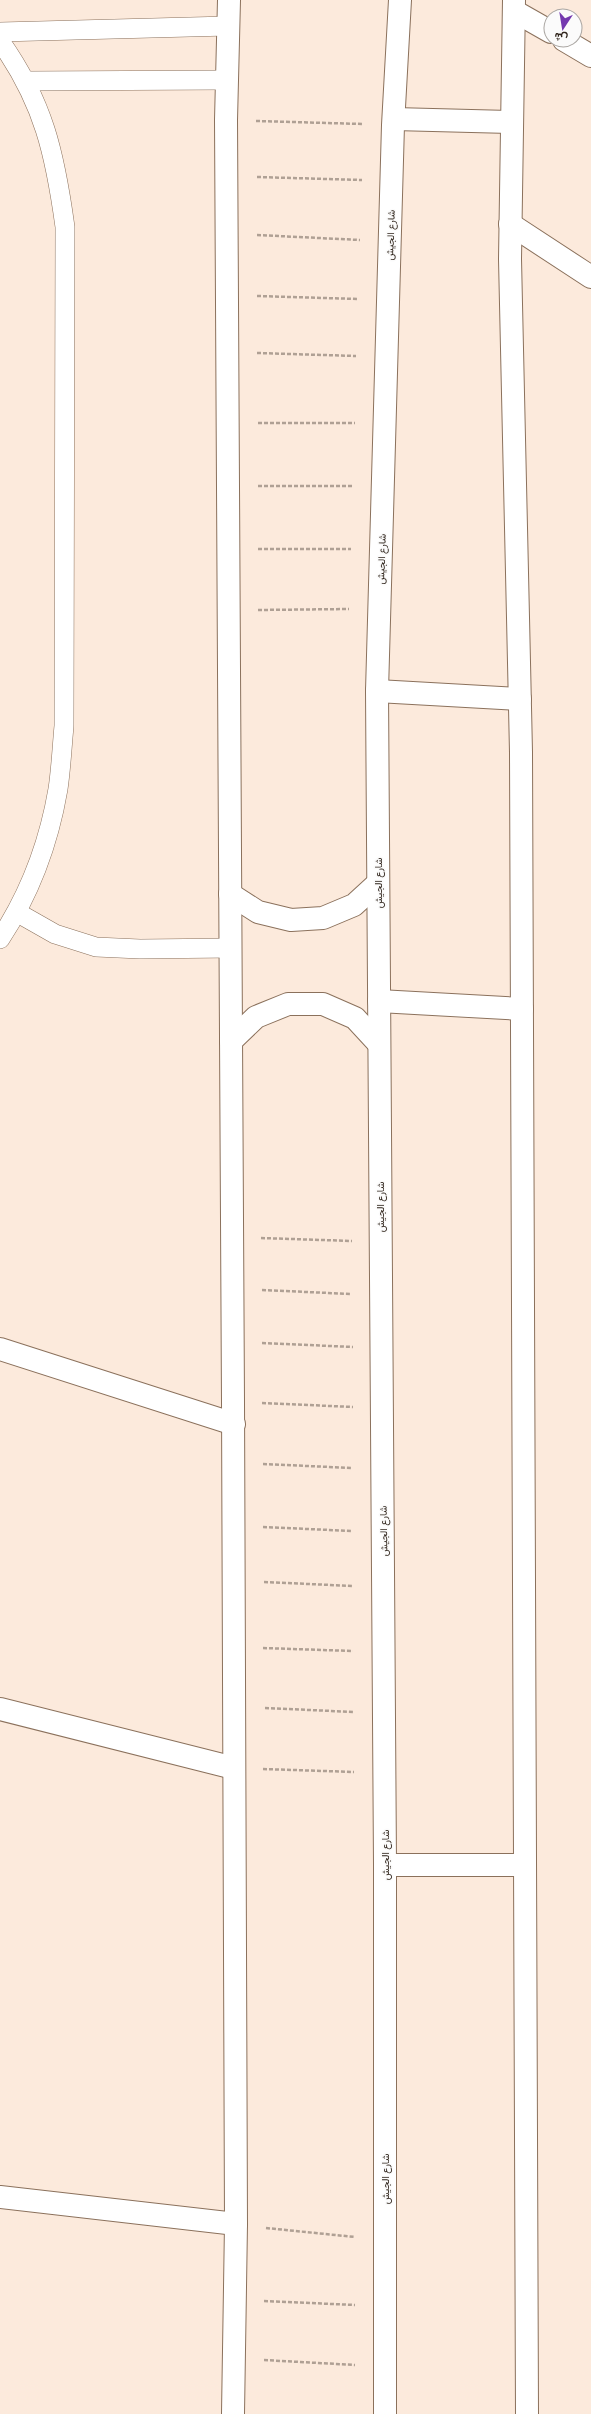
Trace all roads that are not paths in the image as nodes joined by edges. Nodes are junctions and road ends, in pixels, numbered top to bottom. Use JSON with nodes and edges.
{"nodes":[{"id":1,"x":229,"y":0,"type":"edge"},
{"id":2,"x":400,"y":0,"type":"edge"},
{"id":3,"x":514,"y":5,"type":"edge"},
{"id":4,"x":228,"y":26,"type":"junction"},
{"id":5,"x":543,"y":26,"type":"edge"},
{"id":6,"x":0,"y":32,"type":"edge"},
{"id":7,"x":0,"y":41,"type":"edge"},
{"id":8,"x":578,"y":48,"type":"edge"},
{"id":9,"x":591,"y":56,"type":"edge"},
{"id":10,"x":227,"y":80,"type":"junction"},
{"id":11,"x":26,"y":81,"type":"junction"},
{"id":12,"x":394,"y":122,"type":"junction"},
{"id":13,"x":512,"y":122,"type":"junction"},
{"id":14,"x":510,"y":224,"type":"junction"},
{"id":15,"x":591,"y":277,"type":"edge"},
{"id":16,"x":377,"y":691,"type":"junction"},
{"id":17,"x":520,"y":700,"type":"junction"},
{"id":18,"x":378,"y":884,"type":"junction"},
{"id":19,"x":230,"y":894,"type":"junction"},
{"id":20,"x":18,"y":913,"type":"junction"},
{"id":21,"x":0,"y":939,"type":"edge"},
{"id":22,"x":231,"y":948,"type":"junction"},
{"id":23,"x":379,"y":1001,"type":"junction"},
{"id":24,"x":522,"y":1009,"type":"junction"},
{"id":25,"x":231,"y":1041,"type":"junction"},
{"id":26,"x":379,"y":1044,"type":"junction"},
{"id":27,"x":0,"y":1349,"type":"edge"},
{"id":28,"x":234,"y":1424,"type":"junction"},
{"id":29,"x":0,"y":1709,"type":"edge"},
{"id":30,"x":234,"y":1768,"type":"junction"},
{"id":31,"x":385,"y":1865,"type":"junction"},
{"id":32,"x":525,"y":1865,"type":"junction"},
{"id":33,"x":0,"y":2197,"type":"edge"},
{"id":34,"x":236,"y":2224,"type":"junction"},
{"id":35,"x":234,"y":2414,"type":"edge"},
{"id":36,"x":385,"y":2414,"type":"edge"},
{"id":37,"x":527,"y":2414,"type":"edge"}],
"edges":[{"from":1,"to":4,"type":"main road"},
{"from":2,"to":12,"type":"main road","name":"شارع الجيش"},
{"from":3,"to":5,"type":"main road"},
{"from":3,"to":13,"type":"main road"},
{"from":4,"to":6,"type":"lane"},
{"from":4,"to":10,"type":"main road"},
{"from":7,"to":11,"type":"lane"},
{"from":8,"to":9,"type":"main road"},
{"from":10,"to":11,"type":"lane"},
{"from":10,"to":19,"type":"main road"},
{"from":11,"to":20,"type":"lane"},
{"from":12,"to":13,"type":"main road"},
{"from":12,"to":16,"type":"main road","name":"شارع الجيش"},
{"from":13,"to":14,"type":"main road"},
{"from":14,"to":15,"type":"main road"},
{"from":14,"to":17,"type":"main road"},
{"from":16,"to":17,"type":"main road"},
{"from":16,"to":18,"type":"main road","name":"شارع الجيش"},
{"from":17,"to":24,"type":"main road"},
{"from":18,"to":19,"type":"main road"},
{"from":18,"to":23,"type":"main road","name":"شارع الجيش"},
{"from":19,"to":22,"type":"main road"},
{"from":20,"to":21,"type":"lane"},
{"from":20,"to":22,"type":"lane"},
{"from":22,"to":25,"type":"main road"},
{"from":23,"to":24,"type":"main road"},
{"from":23,"to":26,"type":"main road","name":"شارع الجيش"},
{"from":24,"to":32,"type":"main road"},
{"from":25,"to":26,"type":"main road"},
{"from":25,"to":28,"type":"main road"},
{"from":26,"to":31,"type":"main road","name":"شارع الجيش"},
{"from":27,"to":28,"type":"main road"},
{"from":28,"to":30,"type":"main road"},
{"from":29,"to":30,"type":"main road"},
{"from":30,"to":34,"type":"main road"},
{"from":31,"to":32,"type":"main road"},
{"from":31,"to":36,"type":"main road","name":"شارع الجيش"},
{"from":32,"to":37,"type":"main road"},
{"from":33,"to":34,"type":"main road"},
{"from":34,"to":35,"type":"main road"}]}
